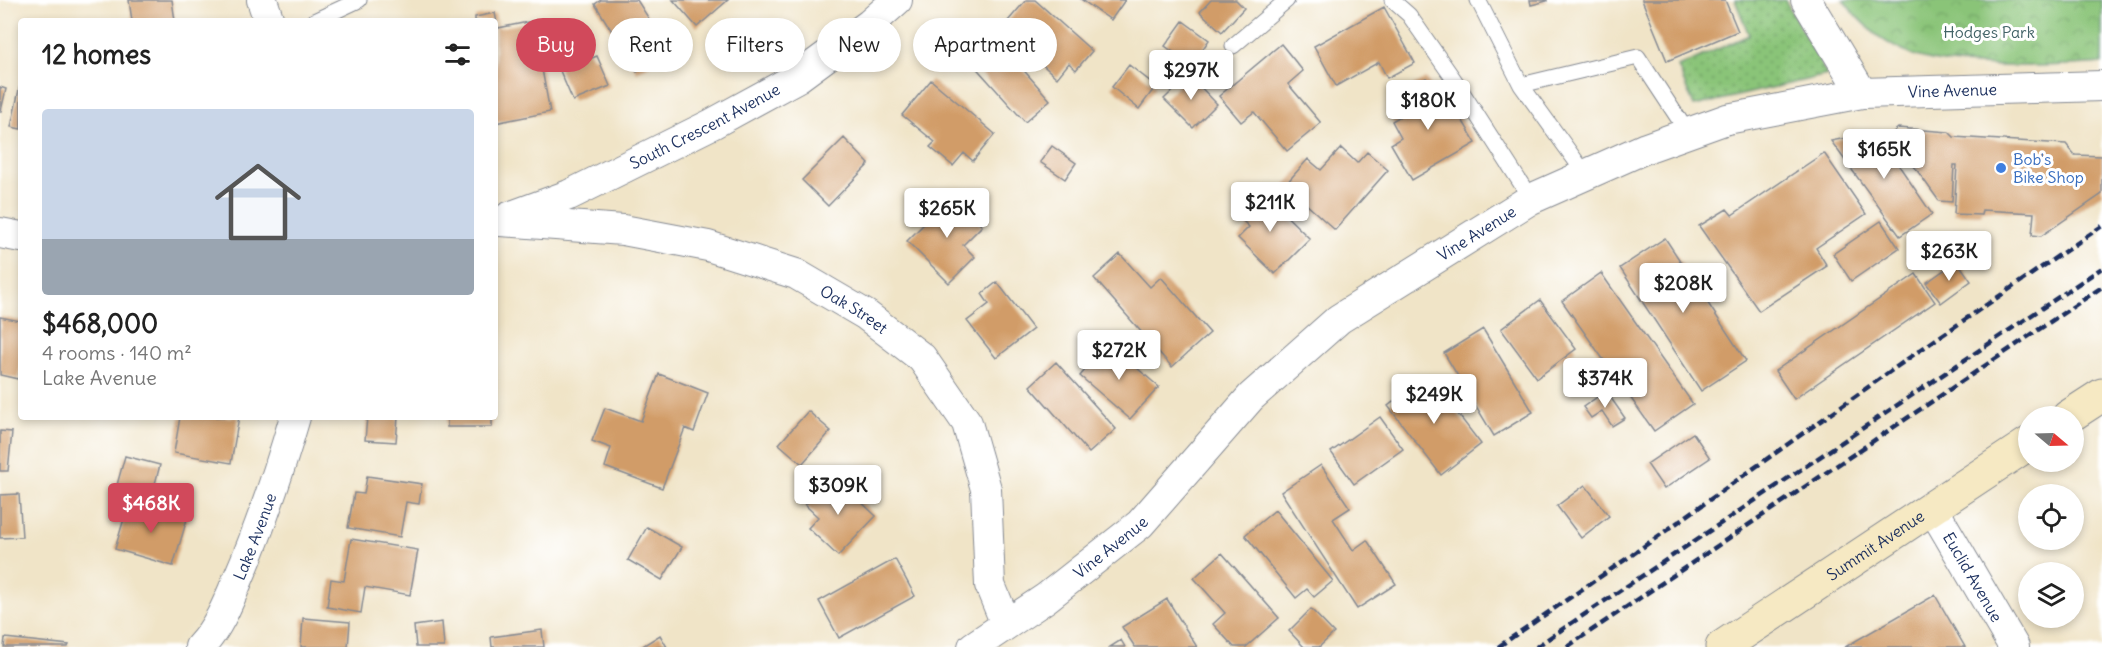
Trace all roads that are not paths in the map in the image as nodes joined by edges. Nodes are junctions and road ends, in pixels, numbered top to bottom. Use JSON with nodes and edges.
{"nodes":[{"id":1,"x":262,"y":0,"type":"edge"},
{"id":2,"x":359,"y":0,"type":"edge"},
{"id":3,"x":897,"y":0,"type":"edge"},
{"id":4,"x":1287,"y":0,"type":"edge"},
{"id":5,"x":1392,"y":0,"type":"edge"},
{"id":6,"x":1478,"y":0,"type":"edge"},
{"id":7,"x":1806,"y":0,"type":"edge"},
{"id":8,"x":268,"y":18,"type":"edge"},
{"id":9,"x":320,"y":18,"type":"edge"},
{"id":10,"x":1233,"y":46,"type":"dead end"},
{"id":11,"x":1521,"y":85,"type":"junction"},
{"id":12,"x":2102,"y":86,"type":"edge"},
{"id":13,"x":1862,"y":93,"type":"junction"},
{"id":14,"x":1688,"y":133,"type":"junction"},
{"id":15,"x":1586,"y":175,"type":"junction"},
{"id":16,"x":1531,"y":199,"type":"junction"},
{"id":17,"x":498,"y":221,"type":"edge"},
{"id":18,"x":0,"y":233,"type":"edge"},
{"id":19,"x":18,"y":236,"type":"edge"},
{"id":20,"x":2102,"y":394,"type":"edge"},
{"id":21,"x":2084,"y":406,"type":"edge"},
{"id":22,"x":294,"y":420,"type":"edge"},
{"id":23,"x":2018,"y":451,"type":"edge"},
{"id":24,"x":1932,"y":507,"type":"junction"},
{"id":25,"x":1005,"y":624,"type":"junction"},
{"id":26,"x":200,"y":647,"type":"edge"},
{"id":27,"x":973,"y":647,"type":"edge"},
{"id":28,"x":1722,"y":647,"type":"edge"},
{"id":29,"x":2014,"y":647,"type":"edge"}],
"edges":[{"from":1,"to":8,"type":"street"},
{"from":2,"to":9,"type":"lane"},
{"from":3,"to":17,"type":"street","name":"South Crescent Avenue"},
{"from":4,"to":10,"type":"lane"},
{"from":5,"to":16,"type":"lane"},
{"from":6,"to":11,"type":"lane"},
{"from":7,"to":13,"type":"street"},
{"from":11,"to":14,"type":"lane"},
{"from":11,"to":15,"type":"lane"},
{"from":12,"to":13,"type":"street","name":"Vine Avenue"},
{"from":13,"to":14,"type":"street","name":"Vine Avenue"},
{"from":14,"to":15,"type":"street","name":"Vine Avenue"},
{"from":15,"to":16,"type":"street","name":"Vine Avenue"},
{"from":16,"to":25,"type":"street","name":"Vine Avenue"},
{"from":17,"to":25,"type":"street","name":"Oak Street"},
{"from":18,"to":19,"type":"street"},
{"from":20,"to":21,"type":"street"},
{"from":22,"to":26,"type":"street","name":"Lake Avenue"},
{"from":23,"to":24,"type":"street","name":"Summit Avenue"},
{"from":24,"to":28,"type":"street","name":"Summit Avenue"},
{"from":24,"to":29,"type":"street","name":"Euclid Avenue"},
{"from":25,"to":27,"type":"street","name":"Vine Avenue"}]}
